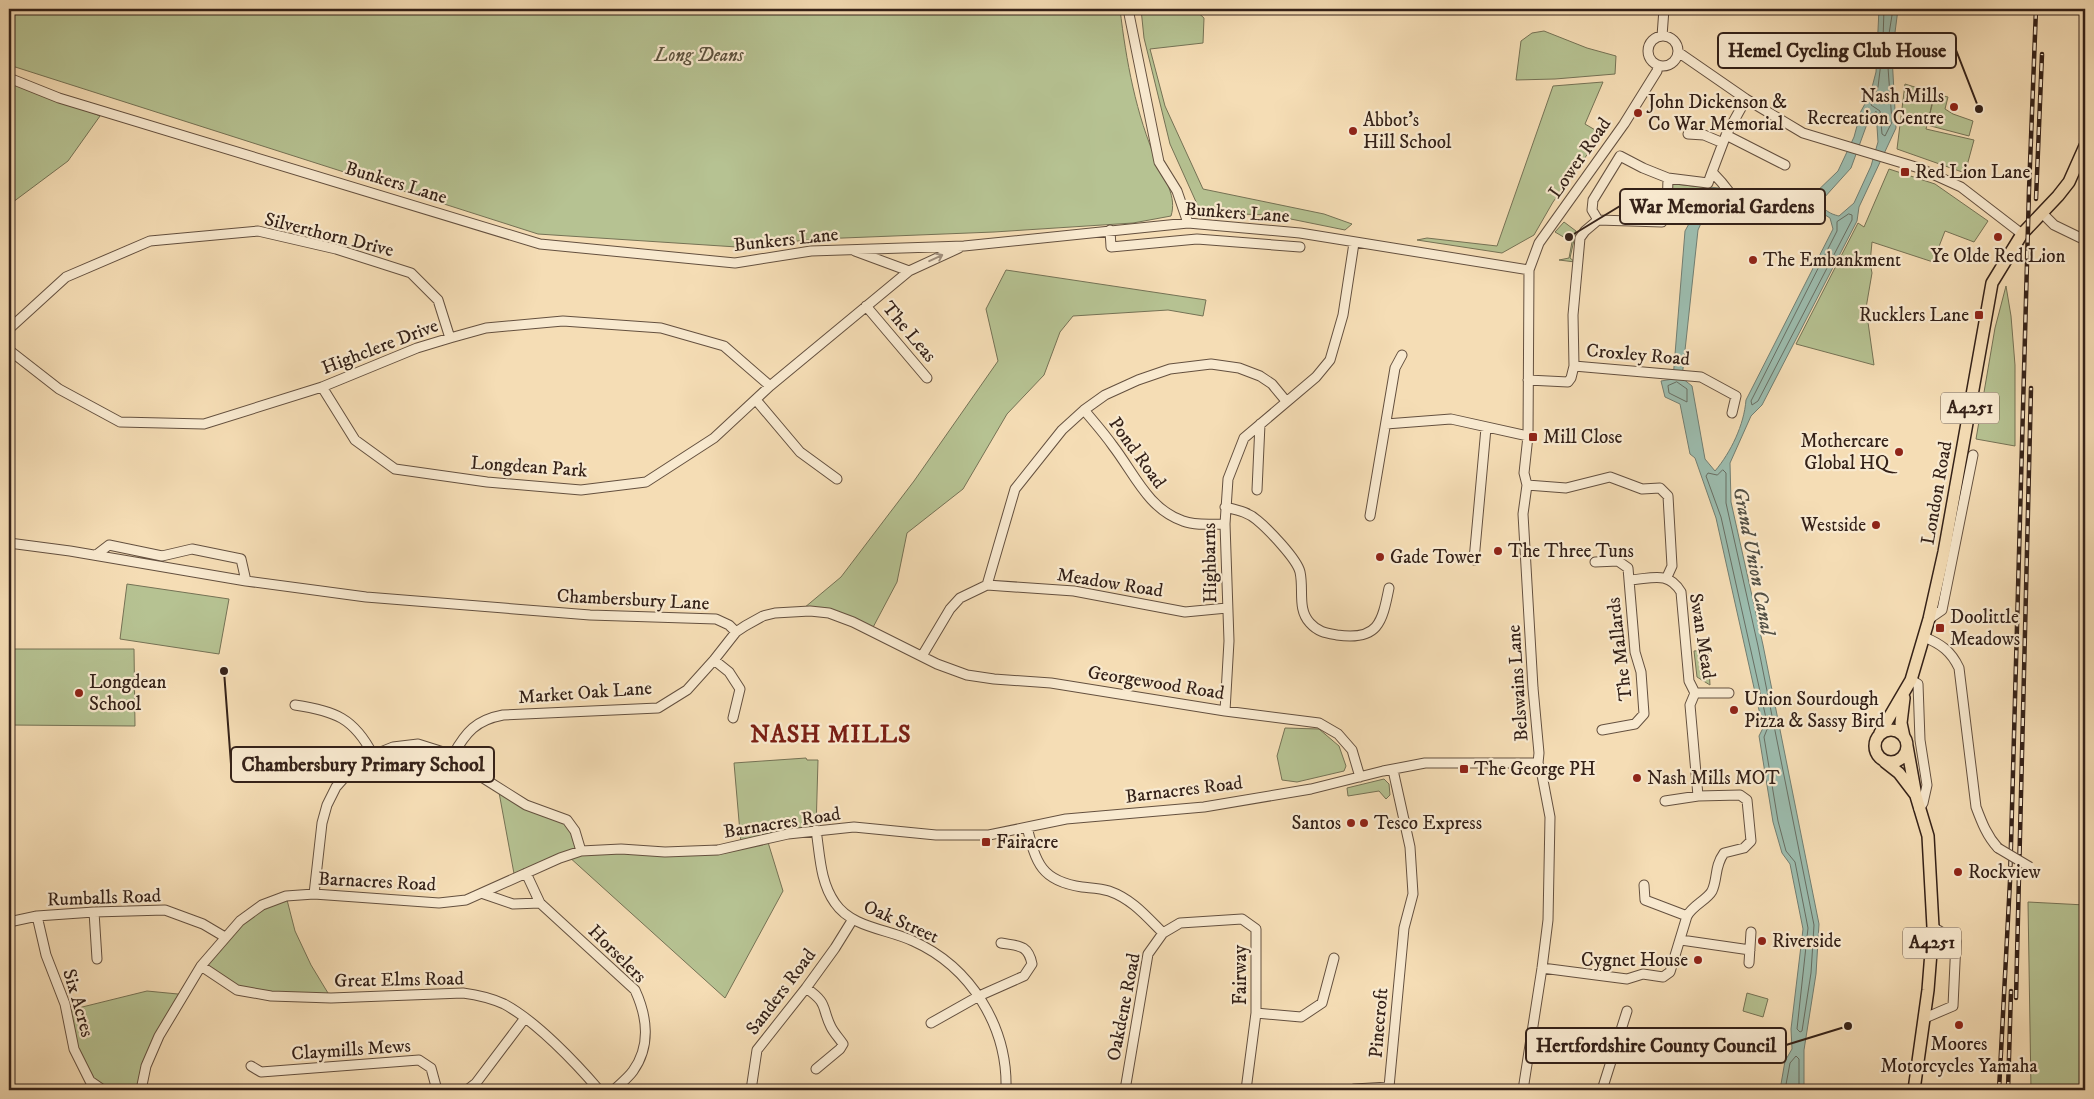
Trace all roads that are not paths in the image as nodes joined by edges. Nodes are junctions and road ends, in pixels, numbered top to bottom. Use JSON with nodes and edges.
{"nodes":[{"id":1,"x":1128,"y":9,"type":"edge"},
{"id":2,"x":1664,"y":9,"type":"edge"},
{"id":3,"x":1662,"y":36,"type":"junction"},
{"id":4,"x":1678,"y":52,"type":"junction"},
{"id":5,"x":1658,"y":64,"type":"junction"},
{"id":6,"x":9,"y":78,"type":"edge"},
{"id":7,"x":1746,"y":99,"type":"junction"},
{"id":8,"x":1688,"y":134,"type":"dead end"},
{"id":9,"x":1724,"y":139,"type":"junction"},
{"id":10,"x":2085,"y":146,"type":"edge"},
{"id":11,"x":1785,"y":165,"type":"dead end"},
{"id":12,"x":1712,"y":172,"type":"junction"},
{"id":13,"x":1668,"y":178,"type":"junction"},
{"id":14,"x":2042,"y":213,"type":"junction"},
{"id":15,"x":1742,"y":215,"type":"dead end"},
{"id":16,"x":1598,"y":220,"type":"junction"},
{"id":17,"x":1188,"y":223,"type":"junction"},
{"id":18,"x":1110,"y":230,"type":"junction"},
{"id":19,"x":2022,"y":234,"type":"junction"},
{"id":20,"x":2085,"y":240,"type":"edge"},
{"id":21,"x":1354,"y":243,"type":"junction"},
{"id":22,"x":964,"y":246,"type":"junction"},
{"id":23,"x":1300,"y":247,"type":"dead end"},
{"id":24,"x":850,"y":249,"type":"junction"},
{"id":25,"x":1529,"y":270,"type":"junction"},
{"id":26,"x":909,"y":271,"type":"junction"},
{"id":27,"x":866,"y":306,"type":"junction"},
{"id":28,"x":9,"y":328,"type":"edge"},
{"id":29,"x":450,"y":338,"type":"junction"},
{"id":30,"x":9,"y":350,"type":"edge"},
{"id":31,"x":1402,"y":355,"type":"dead end"},
{"id":32,"x":1574,"y":366,"type":"junction"},
{"id":33,"x":927,"y":378,"type":"dead end"},
{"id":34,"x":1528,"y":380,"type":"junction"},
{"id":35,"x":770,"y":386,"type":"junction"},
{"id":36,"x":322,"y":387,"type":"junction"},
{"id":37,"x":756,"y":400,"type":"junction"},
{"id":38,"x":1286,"y":401,"type":"junction"},
{"id":39,"x":1084,"y":410,"type":"junction"},
{"id":40,"x":1732,"y":413,"type":"dead end"},
{"id":41,"x":1260,"y":424,"type":"junction"},
{"id":42,"x":1386,"y":424,"type":"junction"},
{"id":43,"x":1486,"y":428,"type":"junction"},
{"id":44,"x":1528,"y":436,"type":"junction"},
{"id":45,"x":1973,"y":455,"type":"dead end"},
{"id":46,"x":837,"y":479,"type":"dead end"},
{"id":47,"x":1527,"y":486,"type":"junction"},
{"id":48,"x":1257,"y":490,"type":"dead end"},
{"id":49,"x":1225,"y":507,"type":"junction"},
{"id":50,"x":1370,"y":516,"type":"dead end"},
{"id":51,"x":1225,"y":524,"type":"junction"},
{"id":52,"x":9,"y":543,"type":"edge"},
{"id":53,"x":96,"y":555,"type":"junction"},
{"id":54,"x":1474,"y":560,"type":"dead end"},
{"id":55,"x":1595,"y":562,"type":"dead end"},
{"id":56,"x":1667,"y":577,"type":"junction"},
{"id":57,"x":1629,"y":580,"type":"junction"},
{"id":58,"x":246,"y":581,"type":"junction"},
{"id":59,"x":988,"y":584,"type":"junction"},
{"id":60,"x":1389,"y":588,"type":"dead end"},
{"id":61,"x":1227,"y":608,"type":"junction"},
{"id":62,"x":1929,"y":619,"type":"junction"},
{"id":63,"x":736,"y":632,"type":"junction"},
{"id":64,"x":1924,"y":637,"type":"junction"},
{"id":65,"x":922,"y":656,"type":"junction"},
{"id":66,"x":714,"y":660,"type":"junction"},
{"id":67,"x":1911,"y":680,"type":"junction"},
{"id":68,"x":1695,"y":693,"type":"junction"},
{"id":69,"x":1729,"y":693,"type":"dead end"},
{"id":70,"x":1905,"y":694,"type":"junction"},
{"id":71,"x":296,"y":705,"type":"dead end"},
{"id":72,"x":1225,"y":711,"type":"junction"},
{"id":73,"x":733,"y":718,"type":"dead end"},
{"id":74,"x":1602,"y":730,"type":"dead end"},
{"id":75,"x":1880,"y":733,"type":"junction"},
{"id":76,"x":1906,"y":742,"type":"junction"},
{"id":77,"x":373,"y":755,"type":"junction"},
{"id":78,"x":453,"y":755,"type":"junction"},
{"id":79,"x":1885,"y":762,"type":"junction"},
{"id":80,"x":1538,"y":763,"type":"junction"},
{"id":81,"x":1393,"y":770,"type":"junction"},
{"id":82,"x":1360,"y":777,"type":"junction"},
{"id":83,"x":1698,"y":796,"type":"junction"},
{"id":84,"x":1916,"y":796,"type":"junction"},
{"id":85,"x":1665,"y":801,"type":"dead end"},
{"id":86,"x":1919,"y":809,"type":"junction"},
{"id":87,"x":1027,"y":827,"type":"junction"},
{"id":88,"x":816,"y":830,"type":"junction"},
{"id":89,"x":581,"y":851,"type":"junction"},
{"id":90,"x":2030,"y":867,"type":"dead end"},
{"id":91,"x":526,"y":873,"type":"junction"},
{"id":92,"x":1644,"y":885,"type":"dead end"},
{"id":93,"x":314,"y":894,"type":"junction"},
{"id":94,"x":484,"y":894,"type":"junction"},
{"id":95,"x":540,"y":903,"type":"junction"},
{"id":96,"x":94,"y":912,"type":"junction"},
{"id":97,"x":37,"y":916,"type":"junction"},
{"id":98,"x":1687,"y":916,"type":"junction"},
{"id":99,"x":853,"y":919,"type":"junction"},
{"id":100,"x":9,"y":922,"type":"edge"},
{"id":101,"x":1934,"y":927,"type":"junction"},
{"id":102,"x":1751,"y":932,"type":"dead end"},
{"id":103,"x":1163,"y":933,"type":"junction"},
{"id":104,"x":225,"y":937,"type":"junction"},
{"id":105,"x":1681,"y":940,"type":"junction"},
{"id":106,"x":1001,"y":943,"type":"dead end"},
{"id":107,"x":1750,"y":950,"type":"junction"},
{"id":108,"x":1334,"y":958,"type":"dead end"},
{"id":109,"x":97,"y":959,"type":"dead end"},
{"id":110,"x":1749,"y":963,"type":"dead end"},
{"id":111,"x":201,"y":966,"type":"junction"},
{"id":112,"x":1542,"y":968,"type":"junction"},
{"id":113,"x":806,"y":988,"type":"junction"},
{"id":114,"x":979,"y":996,"type":"junction"},
{"id":115,"x":1627,"y":1011,"type":"dead end"},
{"id":116,"x":1256,"y":1013,"type":"junction"},
{"id":117,"x":525,"y":1018,"type":"junction"},
{"id":118,"x":1925,"y":1018,"type":"junction"},
{"id":119,"x":931,"y":1023,"type":"dead end"},
{"id":120,"x":251,"y":1066,"type":"dead end"},
{"id":121,"x":816,"y":1069,"type":"dead end"},
{"id":122,"x":1354,"y":1089,"type":"dead end"},
{"id":123,"x":103,"y":1090,"type":"edge"},
{"id":124,"x":141,"y":1090,"type":"edge"},
{"id":125,"x":437,"y":1090,"type":"edge"},
{"id":126,"x":467,"y":1090,"type":"edge"},
{"id":127,"x":599,"y":1090,"type":"edge"},
{"id":128,"x":614,"y":1090,"type":"edge"},
{"id":129,"x":751,"y":1090,"type":"edge"},
{"id":130,"x":1006,"y":1090,"type":"edge"},
{"id":131,"x":1125,"y":1090,"type":"edge"},
{"id":132,"x":1246,"y":1090,"type":"edge"},
{"id":133,"x":1523,"y":1090,"type":"edge"},
{"id":134,"x":1602,"y":1090,"type":"edge"},
{"id":135,"x":1914,"y":1090,"type":"edge"}],
"edges":[{"from":1,"to":17,"type":"street"},
{"from":2,"to":3,"type":"street"},
{"from":3,"to":4,"type":"street"},
{"from":3,"to":5,"type":"street"},
{"from":4,"to":5,"type":"street"},
{"from":4,"to":7,"type":"street"},
{"from":5,"to":25,"type":"street","name":"Lower Road"},
{"from":6,"to":24,"type":"street","name":"Bunkers Lane"},
{"from":7,"to":9,"type":"street"},
{"from":7,"to":19,"type":"street"},
{"from":8,"to":9,"type":"street"},
{"from":9,"to":11,"type":"street"},
{"from":9,"to":12,"type":"street"},
{"from":10,"to":14,"type":"main road","name":"London Road","number":"A4251"},
{"from":12,"to":13,"type":"street"},
{"from":12,"to":15,"type":"street"},
{"from":13,"to":16,"type":"street"},
{"from":13,"to":16,"type":"street"},
{"from":14,"to":19,"type":"main road","name":"London Road","number":"A4251"},
{"from":14,"to":20,"type":"street"},
{"from":16,"to":32,"type":"street"},
{"from":17,"to":18,"type":"street","name":"Bunkers Lane"},
{"from":17,"to":21,"type":"street","name":"Bunkers Lane"},
{"from":18,"to":22,"type":"street","name":"Bunkers Lane"},
{"from":18,"to":23,"type":"street"},
{"from":19,"to":62,"type":"main road","name":"London Road","number":"A4251"},
{"from":21,"to":25,"type":"street","name":"Bunkers Lane"},
{"from":21,"to":38,"type":"street"},
{"from":22,"to":24,"type":"street","name":"Bunkers Lane"},
{"from":26,"to":22,"type":"street","name":"Longdean Park","one_way":true},
{"from":24,"to":26,"type":"street"},
{"from":25,"to":34,"type":"street","name":"Belswains Lane"},
{"from":26,"to":27,"type":"street","name":"Longdean Park"},
{"from":27,"to":33,"type":"street","name":"The Leas"},
{"from":27,"to":35,"type":"street","name":"Longdean Park"},
{"from":28,"to":29,"type":"street","name":"Silverthorn Drive"},
{"from":29,"to":35,"type":"street","name":"Highclere Drive"},
{"from":29,"to":36,"type":"street","name":"Highclere Drive"},
{"from":30,"to":36,"type":"street","name":"Highclere Drive"},
{"from":31,"to":42,"type":"street"},
{"from":32,"to":34,"type":"street"},
{"from":32,"to":40,"type":"street","name":"Croxley Road"},
{"from":34,"to":44,"type":"street","name":"Belswains Lane"},
{"from":35,"to":37,"type":"street","name":"Longdean Park"},
{"from":36,"to":37,"type":"street","name":"Longdean Park"},
{"from":37,"to":46,"type":"street"},
{"from":38,"to":39,"type":"street"},
{"from":38,"to":41,"type":"street","name":"Highbarns"},
{"from":39,"to":51,"type":"street","name":"Pond Road"},
{"from":39,"to":59,"type":"street"},
{"from":41,"to":48,"type":"street"},
{"from":41,"to":49,"type":"street","name":"Highbarns"},
{"from":42,"to":43,"type":"street"},
{"from":42,"to":50,"type":"street"},
{"from":43,"to":44,"type":"street"},
{"from":43,"to":54,"type":"street"},
{"from":44,"to":47,"type":"street","name":"Belswains Lane"},
{"from":45,"to":62,"type":"street"},
{"from":47,"to":56,"type":"street"},
{"from":47,"to":80,"type":"street","name":"Belswains Lane"},
{"from":49,"to":51,"type":"street","name":"Highbarns"},
{"from":49,"to":60,"type":"street"},
{"from":51,"to":61,"type":"street","name":"Highbarns"},
{"from":52,"to":53,"type":"street","name":"Chambersbury Lane"},
{"from":53,"to":58,"type":"street","name":"Chambersbury Lane"},
{"from":53,"to":58,"type":"street","name":"Chambersbury Lane"},
{"from":55,"to":57,"type":"street","name":"The Mallards"},
{"from":56,"to":57,"type":"street"},
{"from":56,"to":68,"type":"street","name":"Swan Mead"},
{"from":57,"to":74,"type":"street","name":"The Mallards"},
{"from":58,"to":63,"type":"street","name":"Chambersbury Lane"},
{"from":59,"to":61,"type":"street","name":"Meadow Road"},
{"from":59,"to":65,"type":"street"},
{"from":61,"to":72,"type":"street","name":"Highbarns"},
{"from":62,"to":64,"type":"main road","name":"London Road","number":"A4251"},
{"from":63,"to":65,"type":"street"},
{"from":63,"to":66,"type":"street","name":"Market Oak Lane"},
{"from":64,"to":67,"type":"main road","name":"London Road","number":"A4251"},
{"from":64,"to":90,"type":"street","bridge":true},
{"from":65,"to":72,"type":"street","name":"Georgewood Road"},
{"from":66,"to":73,"type":"street"},
{"from":66,"to":78,"type":"street","name":"Market Oak Lane"},
{"from":67,"to":70,"type":"main road","name":"London Road","number":"A4251"},
{"from":67,"to":86,"type":"street"},
{"from":68,"to":69,"type":"street","name":"Swan Mead"},
{"from":68,"to":83,"type":"street","name":"Swan Mead"},
{"from":70,"to":75,"type":"main road","name":"London Road","number":"A4251"},
{"from":70,"to":76,"type":"main road","name":"London Road","number":"A4251"},
{"from":71,"to":77,"type":"street"},
{"from":72,"to":82,"type":"street","name":"Georgewood Road"},
{"from":75,"to":76,"type":"main road"},
{"from":75,"to":79,"type":"main road","number":"A4251"},
{"from":76,"to":79,"type":"main road"},
{"from":76,"to":84,"type":"main road","name":"London Road","number":"A4251"},
{"from":77,"to":78,"type":"street"},
{"from":77,"to":93,"type":"street"},
{"from":78,"to":89,"type":"street"},
{"from":79,"to":84,"type":"main road","name":"London Road","number":"A4251"},
{"from":80,"to":81,"type":"street","name":"Barnacres Road"},
{"from":80,"to":112,"type":"street","name":"Belswains Lane"},
{"from":81,"to":82,"type":"street","name":"Barnacres Road"},
{"from":81,"to":122,"type":"street","name":"Pinecroft"},
{"from":82,"to":87,"type":"street","name":"Barnacres Road"},
{"from":83,"to":85,"type":"street"},
{"from":83,"to":98,"type":"street"},
{"from":84,"to":86,"type":"main road","name":"London Road","number":"A4251"},
{"from":86,"to":101,"type":"main road","name":"London Road","number":"A4251"},
{"from":87,"to":88,"type":"street","name":"Barnacres Road"},
{"from":87,"to":103,"type":"street"},
{"from":88,"to":89,"type":"street","name":"Barnacres Road"},
{"from":88,"to":99,"type":"street","name":"Oak Street"},
{"from":89,"to":91,"type":"street","name":"Barnacres Road"},
{"from":91,"to":94,"type":"street","name":"Barnacres Road"},
{"from":91,"to":95,"type":"street","name":"Horselers"},
{"from":92,"to":98,"type":"street"},
{"from":93,"to":94,"type":"street","name":"Barnacres Road"},
{"from":93,"to":104,"type":"street","name":"Barnacres Road"},
{"from":94,"to":95,"type":"street"},
{"from":95,"to":128,"type":"street","name":"Horselers"},
{"from":96,"to":97,"type":"street","name":"Rumballs Road"},
{"from":96,"to":104,"type":"street","name":"Rumballs Road"},
{"from":96,"to":109,"type":"street"},
{"from":97,"to":100,"type":"street","name":"Rumballs Road"},
{"from":97,"to":123,"type":"street","name":"Six Acres"},
{"from":98,"to":105,"type":"street"},
{"from":99,"to":113,"type":"street","name":"Sanders Road"},
{"from":99,"to":114,"type":"street","name":"Oak Street"},
{"from":101,"to":118,"type":"main road","name":"London Road","number":"A4251"},
{"from":101,"to":118,"type":"street"},
{"from":102,"to":107,"type":"street"},
{"from":103,"to":116,"type":"street","name":"Fairway"},
{"from":103,"to":131,"type":"street","name":"Oakdene Road"},
{"from":104,"to":111,"type":"street","name":"Barnacres Road"},
{"from":105,"to":107,"type":"street"},
{"from":105,"to":112,"type":"street"},
{"from":106,"to":114,"type":"street"},
{"from":107,"to":110,"type":"street"},
{"from":108,"to":116,"type":"street"},
{"from":111,"to":117,"type":"street","name":"Great Elms Road"},
{"from":111,"to":124,"type":"street","name":"Barnacres Road"},
{"from":112,"to":133,"type":"street","name":"Belswains Lane"},
{"from":113,"to":121,"type":"street"},
{"from":113,"to":129,"type":"street","name":"Sanders Road"},
{"from":114,"to":119,"type":"street"},
{"from":114,"to":130,"type":"street","name":"Oak Street"},
{"from":115,"to":134,"type":"street"},
{"from":116,"to":132,"type":"street","name":"Fairway"},
{"from":117,"to":126,"type":"street"},
{"from":117,"to":127,"type":"street","name":"Great Elms Road"},
{"from":118,"to":135,"type":"main road","name":"London Road","number":"A4251"},
{"from":120,"to":125,"type":"street","name":"Claymills Mews"}]}
